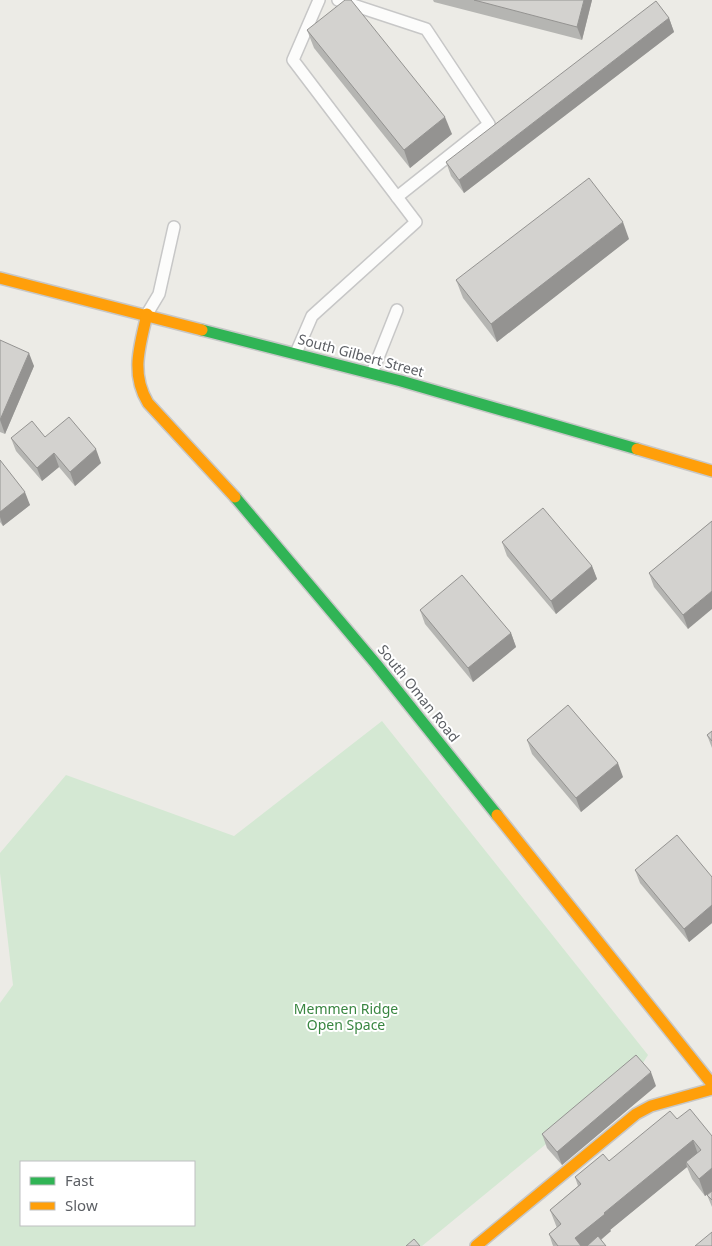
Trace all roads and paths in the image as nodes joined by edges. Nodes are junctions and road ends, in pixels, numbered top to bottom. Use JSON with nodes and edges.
{"nodes":[{"id":1,"x":319,"y":0,"type":"edge"},
{"id":2,"x":338,"y":0,"type":"edge"},
{"id":3,"x":397,"y":197,"type":"junction"},
{"id":4,"x":174,"y":227,"type":"dead end"},
{"id":5,"x":0,"y":278,"type":"edge"},
{"id":6,"x":397,"y":310,"type":"dead end"},
{"id":7,"x":147,"y":314,"type":"junction"},
{"id":8,"x":296,"y":353,"type":"junction"},
{"id":9,"x":372,"y":373,"type":"junction"},
{"id":10,"x":712,"y":471,"type":"edge"},
{"id":11,"x":712,"y":1084,"type":"edge"},
{"id":12,"x":712,"y":1089,"type":"edge"},
{"id":13,"x":476,"y":1246,"type":"edge"}],
"edges":[{"from":1,"to":3,"type":"lane"},
{"from":2,"to":3,"type":"lane"},
{"from":3,"to":8,"type":"lane"},
{"from":4,"to":7,"type":"lane"},
{"from":5,"to":7,"type":"street","name":"South Gilbert Street"},
{"from":6,"to":9,"type":"lane"},
{"from":7,"to":8,"type":"street","name":"South Gilbert Street"},
{"from":7,"to":11,"type":"street","name":"South Oman Road"},
{"from":8,"to":9,"type":"street","name":"South Gilbert Street"},
{"from":9,"to":10,"type":"street","name":"South Gilbert Street"},
{"from":12,"to":13,"type":"street"}]}
